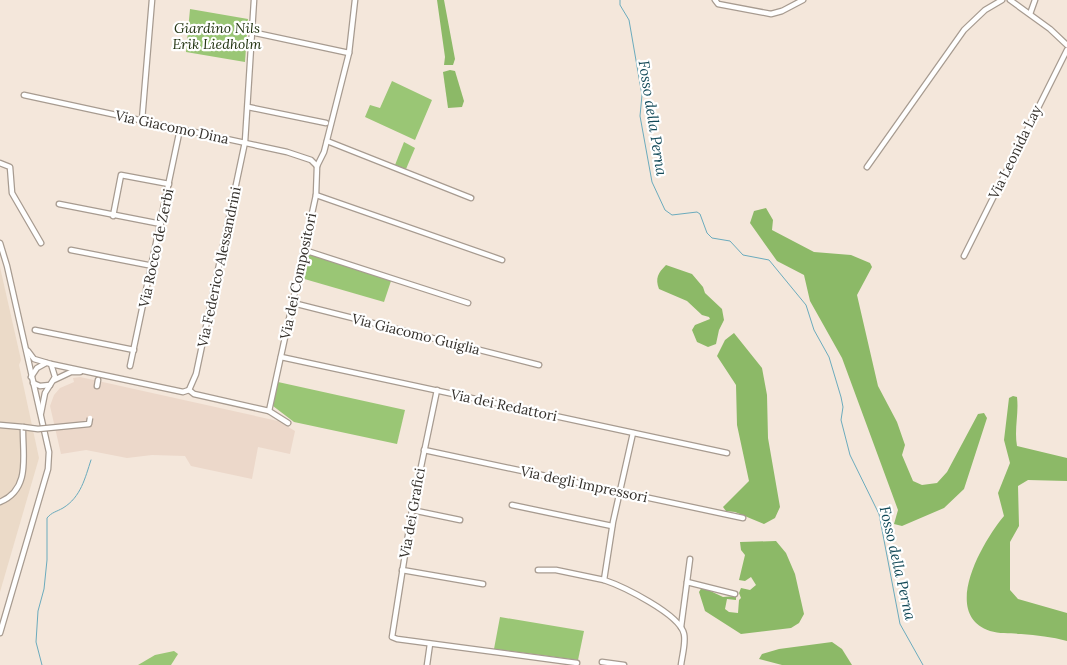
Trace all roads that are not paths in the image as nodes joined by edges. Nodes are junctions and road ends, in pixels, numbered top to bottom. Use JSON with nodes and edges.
{"nodes":[{"id":1,"x":152,"y":0,"type":"edge"},
{"id":2,"x":254,"y":0,"type":"edge"},
{"id":3,"x":355,"y":0,"type":"edge"},
{"id":4,"x":715,"y":0,"type":"edge"},
{"id":5,"x":803,"y":0,"type":"edge"},
{"id":6,"x":1002,"y":0,"type":"edge"},
{"id":7,"x":1010,"y":0,"type":"edge"},
{"id":8,"x":1034,"y":0,"type":"edge"},
{"id":9,"x":1030,"y":14,"type":"junction"},
{"id":10,"x":251,"y":32,"type":"junction"},
{"id":11,"x":1067,"y":45,"type":"edge"},
{"id":12,"x":1067,"y":50,"type":"edge"},
{"id":13,"x":349,"y":52,"type":"junction"},
{"id":14,"x":24,"y":95,"type":"dead end"},
{"id":15,"x":248,"y":107,"type":"junction"},
{"id":16,"x":142,"y":120,"type":"junction"},
{"id":17,"x":326,"y":123,"type":"dead end"},
{"id":18,"x":180,"y":129,"type":"junction"},
{"id":19,"x":327,"y":141,"type":"junction"},
{"id":20,"x":245,"y":142,"type":"junction"},
{"id":21,"x":0,"y":163,"type":"edge"},
{"id":22,"x":317,"y":166,"type":"junction"},
{"id":23,"x":867,"y":166,"type":"dead end"},
{"id":24,"x":169,"y":184,"type":"junction"},
{"id":25,"x":316,"y":195,"type":"junction"},
{"id":26,"x":471,"y":198,"type":"dead end"},
{"id":27,"x":59,"y":204,"type":"dead end"},
{"id":28,"x":113,"y":216,"type":"junction"},
{"id":29,"x":161,"y":224,"type":"junction"},
{"id":30,"x":0,"y":243,"type":"edge"},
{"id":31,"x":41,"y":243,"type":"dead end"},
{"id":32,"x":71,"y":250,"type":"dead end"},
{"id":33,"x":304,"y":250,"type":"junction"},
{"id":34,"x":964,"y":256,"type":"dead end"},
{"id":35,"x":502,"y":260,"type":"dead end"},
{"id":36,"x":153,"y":266,"type":"junction"},
{"id":37,"x":293,"y":303,"type":"junction"},
{"id":38,"x":468,"y":303,"type":"dead end"},
{"id":39,"x":35,"y":330,"type":"dead end"},
{"id":40,"x":25,"y":346,"type":"junction"},
{"id":41,"x":134,"y":350,"type":"junction"},
{"id":42,"x":280,"y":357,"type":"junction"},
{"id":43,"x":49,"y":363,"type":"junction"},
{"id":44,"x":539,"y":365,"type":"dead end"},
{"id":45,"x":130,"y":366,"type":"dead end"},
{"id":46,"x":86,"y":372,"type":"junction"},
{"id":47,"x":32,"y":380,"type":"junction"},
{"id":48,"x":54,"y":380,"type":"junction"},
{"id":49,"x":98,"y":380,"type":"dead end"},
{"id":50,"x":50,"y":385,"type":"junction"},
{"id":51,"x":97,"y":386,"type":"dead end"},
{"id":52,"x":189,"y":390,"type":"junction"},
{"id":53,"x":437,"y":390,"type":"junction"},
{"id":54,"x":269,"y":411,"type":"junction"},
{"id":55,"x":41,"y":417,"type":"junction"},
{"id":56,"x":90,"y":418,"type":"dead end"},
{"id":57,"x":288,"y":423,"type":"dead end"},
{"id":58,"x":0,"y":425,"type":"edge"},
{"id":59,"x":23,"y":427,"type":"junction"},
{"id":60,"x":633,"y":433,"type":"junction"},
{"id":61,"x":424,"y":450,"type":"junction"},
{"id":62,"x":727,"y":453,"type":"dead end"},
{"id":63,"x":620,"y":491,"type":"junction"},
{"id":64,"x":0,"y":502,"type":"edge"},
{"id":65,"x":512,"y":505,"type":"dead end"},
{"id":66,"x":412,"y":510,"type":"junction"},
{"id":67,"x":743,"y":518,"type":"dead end"},
{"id":68,"x":460,"y":520,"type":"dead end"},
{"id":69,"x":612,"y":526,"type":"junction"},
{"id":70,"x":690,"y":559,"type":"dead end"},
{"id":71,"x":402,"y":570,"type":"junction"},
{"id":72,"x":538,"y":570,"type":"dead end"},
{"id":73,"x":604,"y":580,"type":"junction"},
{"id":74,"x":687,"y":582,"type":"junction"},
{"id":75,"x":482,"y":584,"type":"dead end"},
{"id":76,"x":735,"y":594,"type":"dead end"},
{"id":77,"x":681,"y":627,"type":"junction"},
{"id":78,"x":0,"y":633,"type":"edge"},
{"id":79,"x":430,"y":644,"type":"junction"},
{"id":80,"x":602,"y":662,"type":"dead end"},
{"id":81,"x":577,"y":663,"type":"dead end"},
{"id":82,"x":427,"y":665,"type":"edge"},
{"id":83,"x":624,"y":665,"type":"edge"},
{"id":84,"x":681,"y":665,"type":"edge"}],
"edges":[{"from":1,"to":16,"type":"street"},
{"from":2,"to":10,"type":"street","name":"Via Federico Alessandrini"},
{"from":3,"to":13,"type":"street","name":"Via dei Compositori"},
{"from":4,"to":5,"type":"street"},
{"from":6,"to":23,"type":"street"},
{"from":7,"to":9,"type":"street"},
{"from":8,"to":9,"type":"street"},
{"from":9,"to":11,"type":"street"},
{"from":10,"to":13,"type":"street"},
{"from":10,"to":15,"type":"street","name":"Via Federico Alessandrini"},
{"from":12,"to":34,"type":"street","name":"Via Leonida Lay"},
{"from":13,"to":19,"type":"street","name":"Via dei Compositori"},
{"from":14,"to":16,"type":"street","name":"Via Giacomo Dina"},
{"from":15,"to":17,"type":"street"},
{"from":15,"to":20,"type":"street","name":"Via Federico Alessandrini"},
{"from":16,"to":18,"type":"street","name":"Via Giacomo Dina"},
{"from":18,"to":20,"type":"street","name":"Via Giacomo Dina"},
{"from":18,"to":24,"type":"street","name":"Via Rocco de Zerbi"},
{"from":19,"to":22,"type":"street","name":"Via dei Compositori"},
{"from":19,"to":26,"type":"street"},
{"from":20,"to":22,"type":"street","name":"Via Giacomo Dina"},
{"from":20,"to":52,"type":"street","name":"Via Federico Alessandrini"},
{"from":21,"to":31,"type":"street"},
{"from":22,"to":25,"type":"street","name":"Via dei Compositori"},
{"from":24,"to":28,"type":"street"},
{"from":24,"to":29,"type":"street","name":"Via Rocco de Zerbi"},
{"from":25,"to":33,"type":"street","name":"Via dei Compositori"},
{"from":25,"to":35,"type":"street"},
{"from":27,"to":28,"type":"street"},
{"from":28,"to":29,"type":"street"},
{"from":29,"to":36,"type":"street","name":"Via Rocco de Zerbi"},
{"from":30,"to":40,"type":"street"},
{"from":32,"to":36,"type":"street"},
{"from":33,"to":37,"type":"street","name":"Via dei Compositori"},
{"from":33,"to":38,"type":"street"},
{"from":36,"to":41,"type":"street","name":"Via Rocco de Zerbi"},
{"from":37,"to":42,"type":"street","name":"Via dei Compositori"},
{"from":37,"to":44,"type":"street","name":"Via Giacomo Guiglia"},
{"from":39,"to":41,"type":"street"},
{"from":40,"to":43,"type":"street"},
{"from":40,"to":47,"type":"street"},
{"from":41,"to":45,"type":"street","name":"Via Rocco de Zerbi"},
{"from":42,"to":53,"type":"street","name":"Via dei Redattori"},
{"from":42,"to":54,"type":"street","name":"Via dei Compositori"},
{"from":43,"to":46,"type":"street"},
{"from":43,"to":47,"type":"street"},
{"from":43,"to":48,"type":"street"},
{"from":46,"to":48,"type":"street"},
{"from":46,"to":52,"type":"street"},
{"from":47,"to":50,"type":"street"},
{"from":47,"to":55,"type":"street"},
{"from":48,"to":50,"type":"street"},
{"from":49,"to":51,"type":"street"},
{"from":50,"to":55,"type":"street"},
{"from":52,"to":54,"type":"street"},
{"from":53,"to":60,"type":"street","name":"Via dei Redattori"},
{"from":53,"to":61,"type":"street","name":"Via dei Grafici"},
{"from":54,"to":57,"type":"street"},
{"from":55,"to":78,"type":"street"},
{"from":56,"to":59,"type":"street","bridge":true},
{"from":58,"to":59,"type":"street"},
{"from":59,"to":64,"type":"street"},
{"from":60,"to":62,"type":"street","name":"Via dei Redattori"},
{"from":60,"to":63,"type":"street"},
{"from":61,"to":63,"type":"street","name":"Via degli Impressori"},
{"from":61,"to":66,"type":"street","name":"Via dei Grafici"},
{"from":63,"to":67,"type":"street","name":"Via degli Impressori"},
{"from":63,"to":69,"type":"street"},
{"from":65,"to":69,"type":"street"},
{"from":66,"to":68,"type":"street"},
{"from":66,"to":71,"type":"street","name":"Via dei Grafici"},
{"from":69,"to":73,"type":"street"},
{"from":70,"to":74,"type":"street"},
{"from":71,"to":75,"type":"street"},
{"from":71,"to":79,"type":"street","name":"Via dei Grafici"},
{"from":72,"to":73,"type":"street"},
{"from":73,"to":77,"type":"street"},
{"from":74,"to":76,"type":"street"},
{"from":74,"to":77,"type":"street"},
{"from":77,"to":84,"type":"street"},
{"from":79,"to":81,"type":"street"},
{"from":79,"to":82,"type":"street"},
{"from":80,"to":83,"type":"street"}]}
